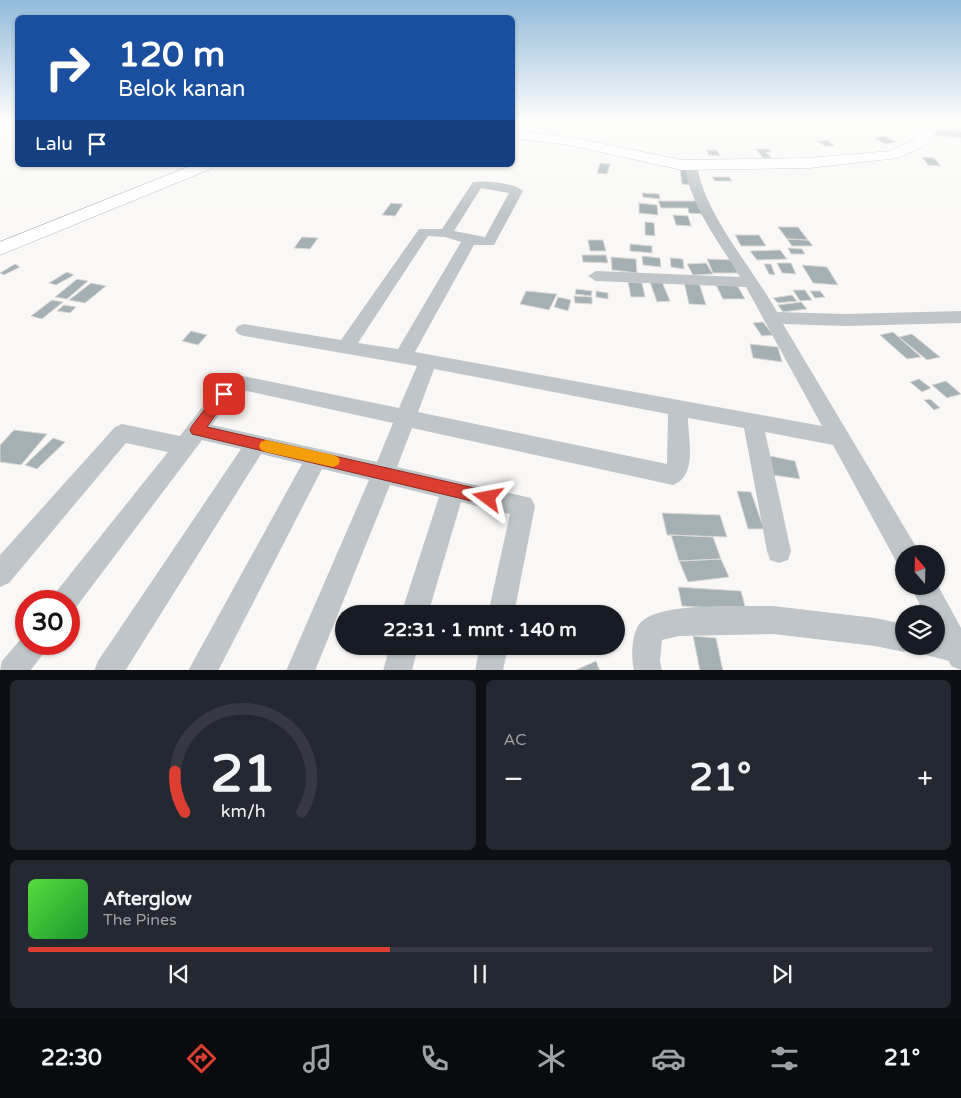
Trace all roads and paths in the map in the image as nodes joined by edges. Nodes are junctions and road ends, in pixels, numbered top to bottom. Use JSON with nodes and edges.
{"nodes":[{"id":1,"x":621,"y":151,"type":"edge"},
{"id":2,"x":899,"y":151,"type":"edge"},
{"id":3,"x":691,"y":165,"type":"junction"},
{"id":4,"x":202,"y":167,"type":"edge"},
{"id":5,"x":446,"y":233,"type":"junction"},
{"id":6,"x":469,"y":240,"type":"junction"},
{"id":7,"x":0,"y":249,"type":"edge"},
{"id":8,"x":596,"y":276,"type":"dead end"},
{"id":9,"x":751,"y":282,"type":"junction"},
{"id":10,"x":961,"y":317,"type":"edge"},
{"id":11,"x":771,"y":318,"type":"junction"},
{"id":12,"x":244,"y":330,"type":"dead end"},
{"id":13,"x":346,"y":347,"type":"junction"},
{"id":14,"x":403,"y":357,"type":"junction"},
{"id":15,"x":428,"y":361,"type":"junction"},
{"id":16,"x":678,"y":408,"type":"junction"},
{"id":17,"x":405,"y":418,"type":"junction"},
{"id":18,"x":753,"y":422,"type":"junction"},
{"id":19,"x":190,"y":438,"type":"junction"},
{"id":20,"x":841,"y":438,"type":"junction"},
{"id":21,"x":256,"y":444,"type":"junction"},
{"id":22,"x":317,"y":457,"type":"junction"},
{"id":23,"x":384,"y":472,"type":"junction"},
{"id":24,"x":453,"y":490,"type":"junction"},
{"id":25,"x":901,"y":545,"type":"edge"},
{"id":26,"x":779,"y":551,"type":"dead end"},
{"id":27,"x":0,"y":574,"type":"edge"},
{"id":28,"x":73,"y":590,"type":"edge"},
{"id":29,"x":928,"y":595,"type":"edge"},
{"id":30,"x":417,"y":605,"type":"edge"},
{"id":31,"x":503,"y":605,"type":"edge"},
{"id":32,"x":895,"y":636,"type":"edge"},
{"id":33,"x":951,"y":650,"type":"edge"},
{"id":34,"x":24,"y":655,"type":"edge"},
{"id":35,"x":401,"y":655,"type":"edge"},
{"id":36,"x":492,"y":655,"type":"edge"},
{"id":37,"x":12,"y":670,"type":"edge"},
{"id":38,"x":108,"y":670,"type":"edge"},
{"id":39,"x":202,"y":670,"type":"edge"},
{"id":40,"x":300,"y":670,"type":"edge"},
{"id":41,"x":396,"y":670,"type":"edge"},
{"id":42,"x":489,"y":670,"type":"edge"},
{"id":43,"x":648,"y":670,"type":"edge"}],
"edges":[{"from":1,"to":3,"type":"street"},
{"from":2,"to":3,"type":"street"},
{"from":3,"to":9,"type":"street"},
{"from":4,"to":7,"type":"street"},
{"from":5,"to":6,"type":"street"},
{"from":5,"to":6,"type":"street"},
{"from":5,"to":13,"type":"street"},
{"from":6,"to":14,"type":"street"},
{"from":8,"to":9,"type":"street"},
{"from":9,"to":11,"type":"street"},
{"from":10,"to":11,"type":"street"},
{"from":11,"to":20,"type":"street"},
{"from":12,"to":13,"type":"street"},
{"from":13,"to":14,"type":"street"},
{"from":14,"to":15,"type":"street"},
{"from":15,"to":16,"type":"street"},
{"from":15,"to":17,"type":"street"},
{"from":16,"to":17,"type":"street"},
{"from":16,"to":18,"type":"street"},
{"from":17,"to":19,"type":"street"},
{"from":17,"to":23,"type":"street"},
{"from":18,"to":20,"type":"street"},
{"from":18,"to":26,"type":"street"},
{"from":19,"to":21,"type":"street"},
{"from":19,"to":27,"type":"street"},
{"from":19,"to":28,"type":"street"},
{"from":20,"to":25,"type":"street"},
{"from":21,"to":22,"type":"street"},
{"from":21,"to":38,"type":"street"},
{"from":22,"to":23,"type":"street"},
{"from":22,"to":39,"type":"street"},
{"from":23,"to":24,"type":"street"},
{"from":23,"to":40,"type":"street"},
{"from":24,"to":30,"type":"street"},
{"from":24,"to":31,"type":"street"},
{"from":29,"to":33,"type":"street"},
{"from":32,"to":43,"type":"street"},
{"from":34,"to":37,"type":"street"},
{"from":35,"to":41,"type":"street"},
{"from":36,"to":42,"type":"street"}]}
